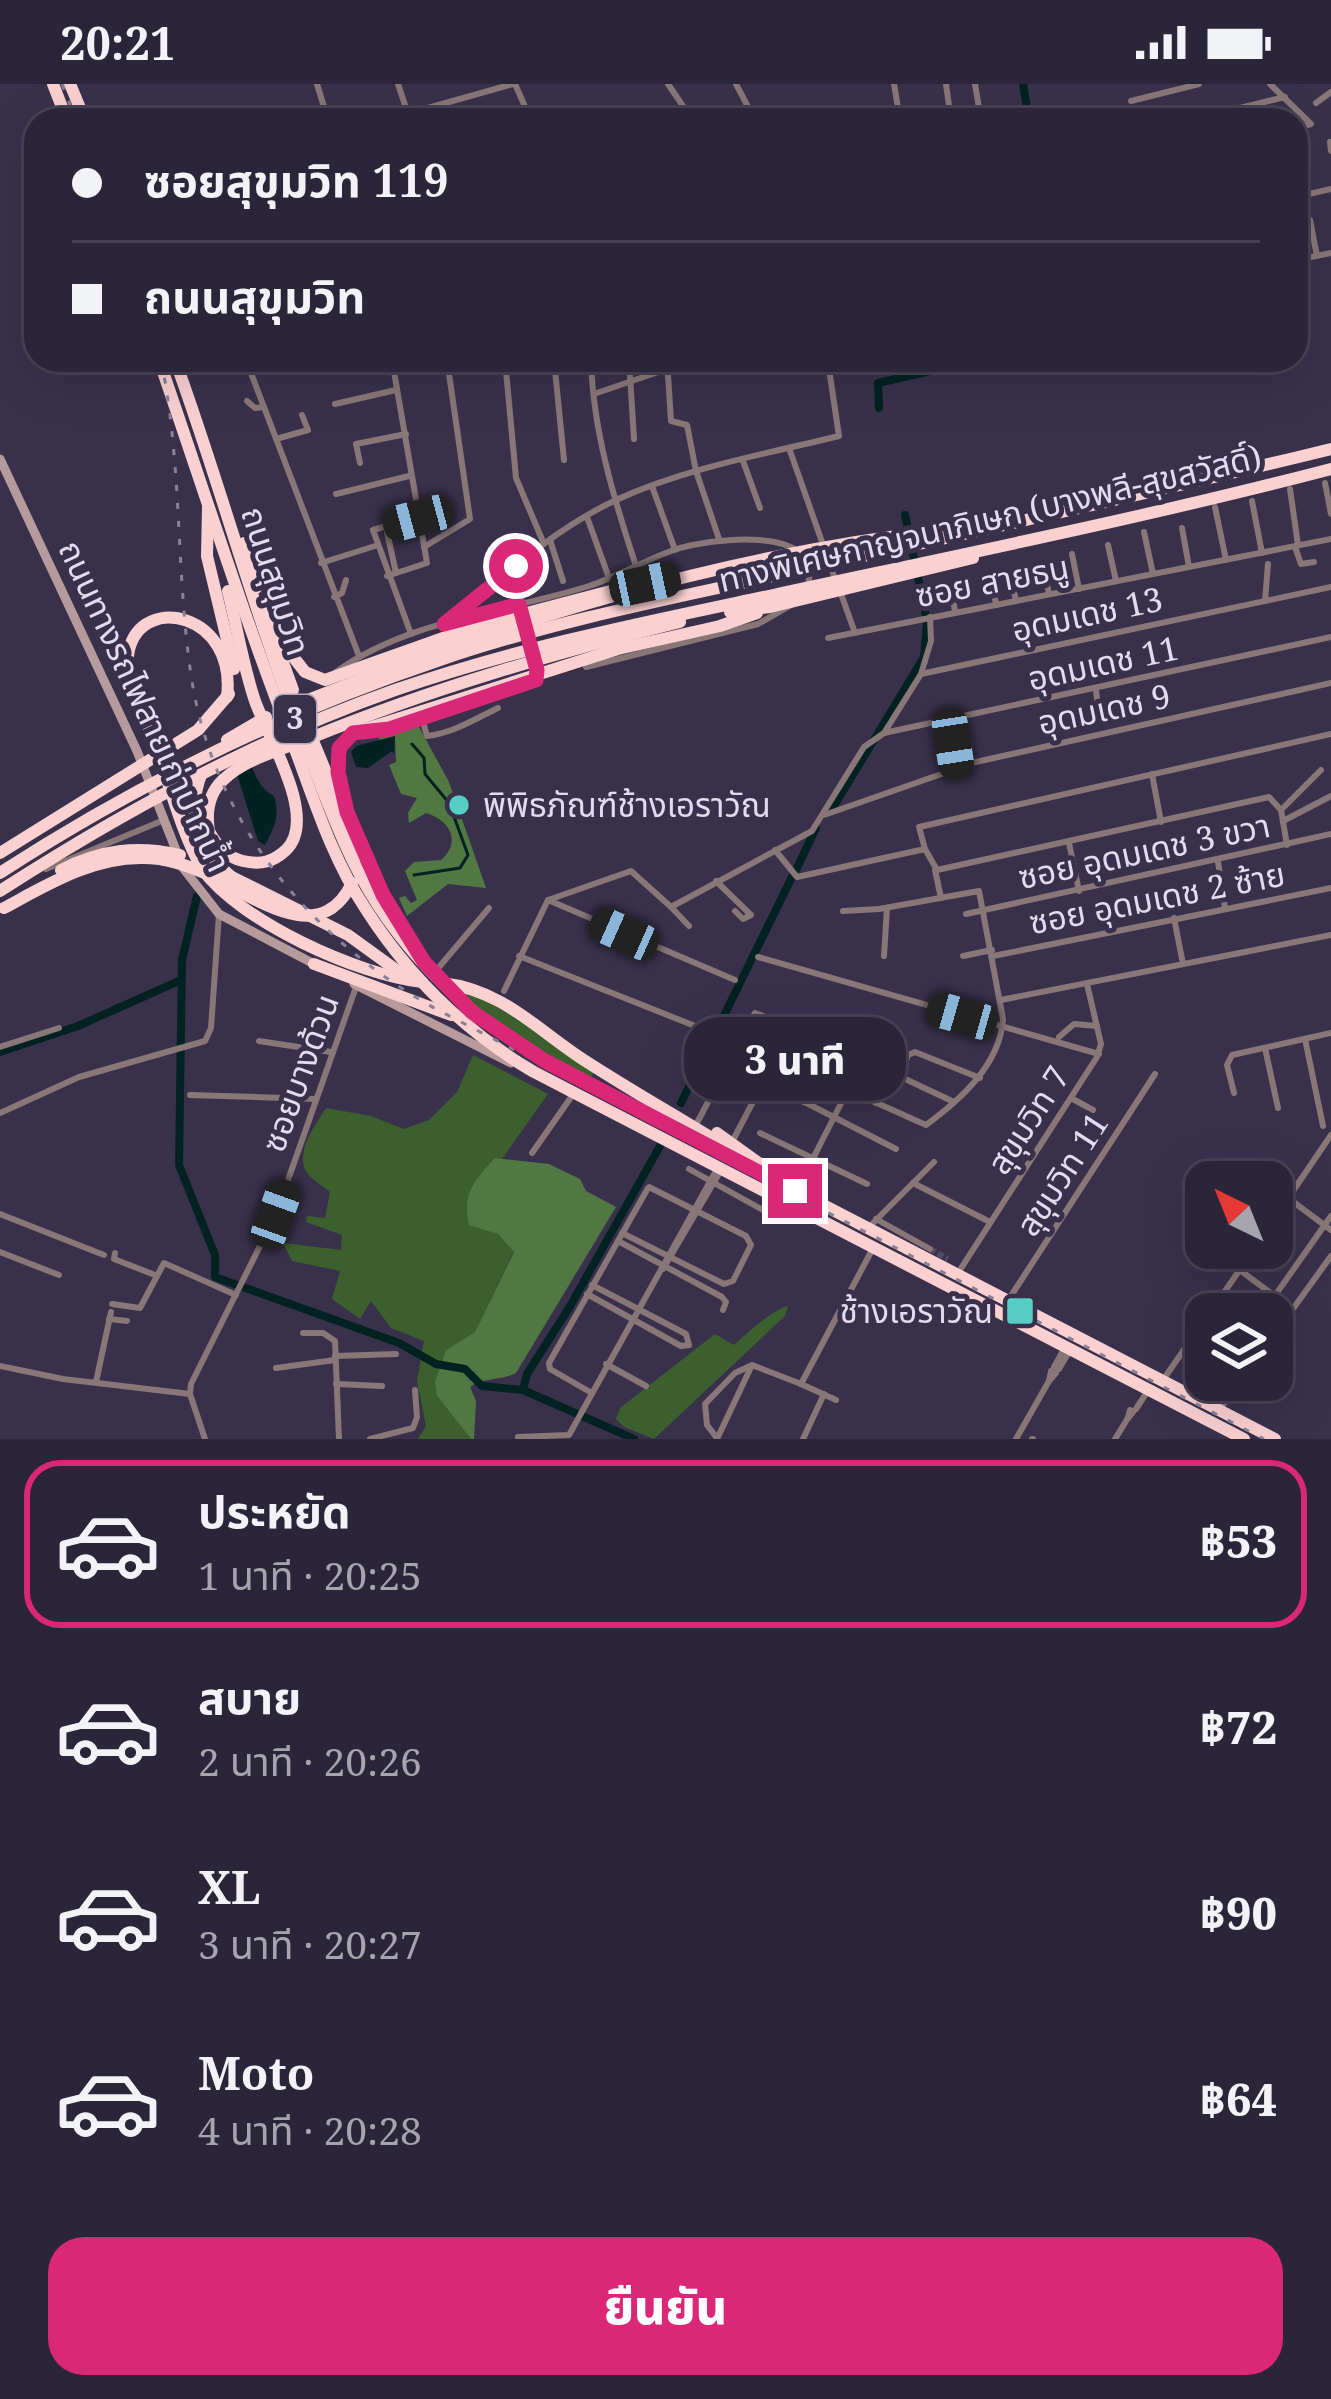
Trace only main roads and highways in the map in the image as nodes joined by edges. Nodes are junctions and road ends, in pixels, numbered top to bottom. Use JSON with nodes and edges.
{"nodes":[{"id":1,"x":163,"y":372,"type":"edge"},
{"id":2,"x":179,"y":372,"type":"edge"},
{"id":3,"x":1331,"y":449,"type":"edge"},
{"id":4,"x":209,"y":455,"type":"junction"},
{"id":5,"x":0,"y":459,"type":"edge"},
{"id":6,"x":1328,"y":476,"type":"edge"},
{"id":7,"x":208,"y":502,"type":"junction"},
{"id":8,"x":213,"y":520,"type":"junction"},
{"id":9,"x":1006,"y":524,"type":"junction"},
{"id":10,"x":244,"y":543,"type":"junction"},
{"id":11,"x":1011,"y":543,"type":"junction"},
{"id":12,"x":672,"y":578,"type":"junction"},
{"id":13,"x":770,"y":607,"type":"junction"},
{"id":14,"x":525,"y":627,"type":"road end"},
{"id":15,"x":284,"y":645,"type":"junction"},
{"id":16,"x":223,"y":702,"type":"junction"},
{"id":17,"x":353,"y":733,"type":"junction"},
{"id":18,"x":347,"y":812,"type":"junction"},
{"id":19,"x":0,"y":851,"type":"edge"},
{"id":20,"x":0,"y":873,"type":"edge"},
{"id":21,"x":234,"y":879,"type":"junction"},
{"id":22,"x":1,"y":902,"type":"edge"},
{"id":23,"x":382,"y":959,"type":"junction"},
{"id":24,"x":314,"y":964,"type":"junction"},
{"id":25,"x":432,"y":971,"type":"junction"},
{"id":26,"x":448,"y":1011,"type":"junction"},
{"id":27,"x":478,"y":1027,"type":"junction"},
{"id":28,"x":457,"y":1037,"type":"junction"},
{"id":29,"x":534,"y":1072,"type":"junction"},
{"id":30,"x":793,"y":1190,"type":"junction"},
{"id":31,"x":816,"y":1210,"type":"junction"},
{"id":32,"x":1244,"y":1439,"type":"edge"},
{"id":33,"x":1275,"y":1439,"type":"edge"}],
"edges":[{"from":1,"to":7,"type":"highway","name":"ถนนสุขุมวิท","number":"3"},
{"from":2,"to":4,"type":"highway","name":"ถนนสุขุมวิท","number":"3"},
{"from":3,"to":9,"type":"highway","name":"ทางพิเศษกาญจนาภิเษก (บางพลี-สุขสวัสดิ์)"},
{"from":4,"to":10,"type":"highway"},
{"from":4,"to":25,"type":"highway","name":"ถนนสุขุมวิท","number":"3"},
{"from":5,"to":24,"type":"main road","name":"ถนนทางรถไฟสายเก่าปากน้ำ"},
{"from":6,"to":11,"type":"highway","name":"ทางพิเศษกาญจนาภิเษก (บางพลี-สุขสวัสดิ์)"},
{"from":7,"to":8,"type":"highway","name":"ถนนสุขุมวิท","number":"3"},
{"from":7,"to":16,"type":"highway"},
{"from":8,"to":13,"type":"highway"},
{"from":8,"to":26,"type":"highway","name":"ถนนสุขุมวิท","number":"3"},
{"from":9,"to":12,"type":"highway"},
{"from":9,"to":20,"type":"highway","name":"ทางพิเศษกาญจนาภิเษก (บางพลี-สุขสวัสดิ์)"},
{"from":10,"to":15,"type":"highway"},
{"from":10,"to":22,"type":"highway"},
{"from":11,"to":13,"type":"highway"},
{"from":11,"to":22,"type":"highway","name":"ทางพิเศษกาญจนาภิเษก (บางพลี-สุขสวัสดิ์)"},
{"from":12,"to":15,"type":"highway"},
{"from":12,"to":21,"type":"highway"},
{"from":13,"to":17,"type":"highway"},
{"from":14,"to":17,"type":"highway"},
{"from":15,"to":18,"type":"highway"},
{"from":16,"to":19,"type":"highway"},
{"from":16,"to":30,"type":"highway"},
{"from":17,"to":18,"type":"highway"},
{"from":18,"to":25,"type":"highway"},
{"from":21,"to":22,"type":"highway"},
{"from":21,"to":23,"type":"highway"},
{"from":23,"to":24,"type":"highway"},
{"from":23,"to":26,"type":"highway"},
{"from":24,"to":26,"type":"highway"},
{"from":24,"to":28,"type":"main road","name":"ถนนทางรถไฟสายเก่าปากน้ำ"},
{"from":25,"to":27,"type":"highway","name":"ถนนสุขุมวิท","number":"3"},
{"from":25,"to":30,"type":"highway"},
{"from":26,"to":27,"type":"highway","name":"ถนนสุขุมวิท","number":"3"},
{"from":27,"to":28,"type":"highway"},
{"from":27,"to":29,"type":"highway","name":"ถนนสุขุมวิท","number":"3"},
{"from":27,"to":30,"type":"highway","name":"ถนนสุขุมวิท","number":"3"},
{"from":28,"to":29,"type":"main road","name":"ถนนทางรถไฟสายเก่าปากน้ำ"},
{"from":29,"to":31,"type":"highway","name":"ถนนสุขุมวิท","number":"3"},
{"from":30,"to":31,"type":"highway","name":"ถนนสุขุมวิท","number":"3"},
{"from":31,"to":32,"type":"highway","name":"ถนนสุขุมวิท","number":"3"},
{"from":31,"to":33,"type":"highway","name":"ถนนสุขุมวิท","number":"3"}]}
